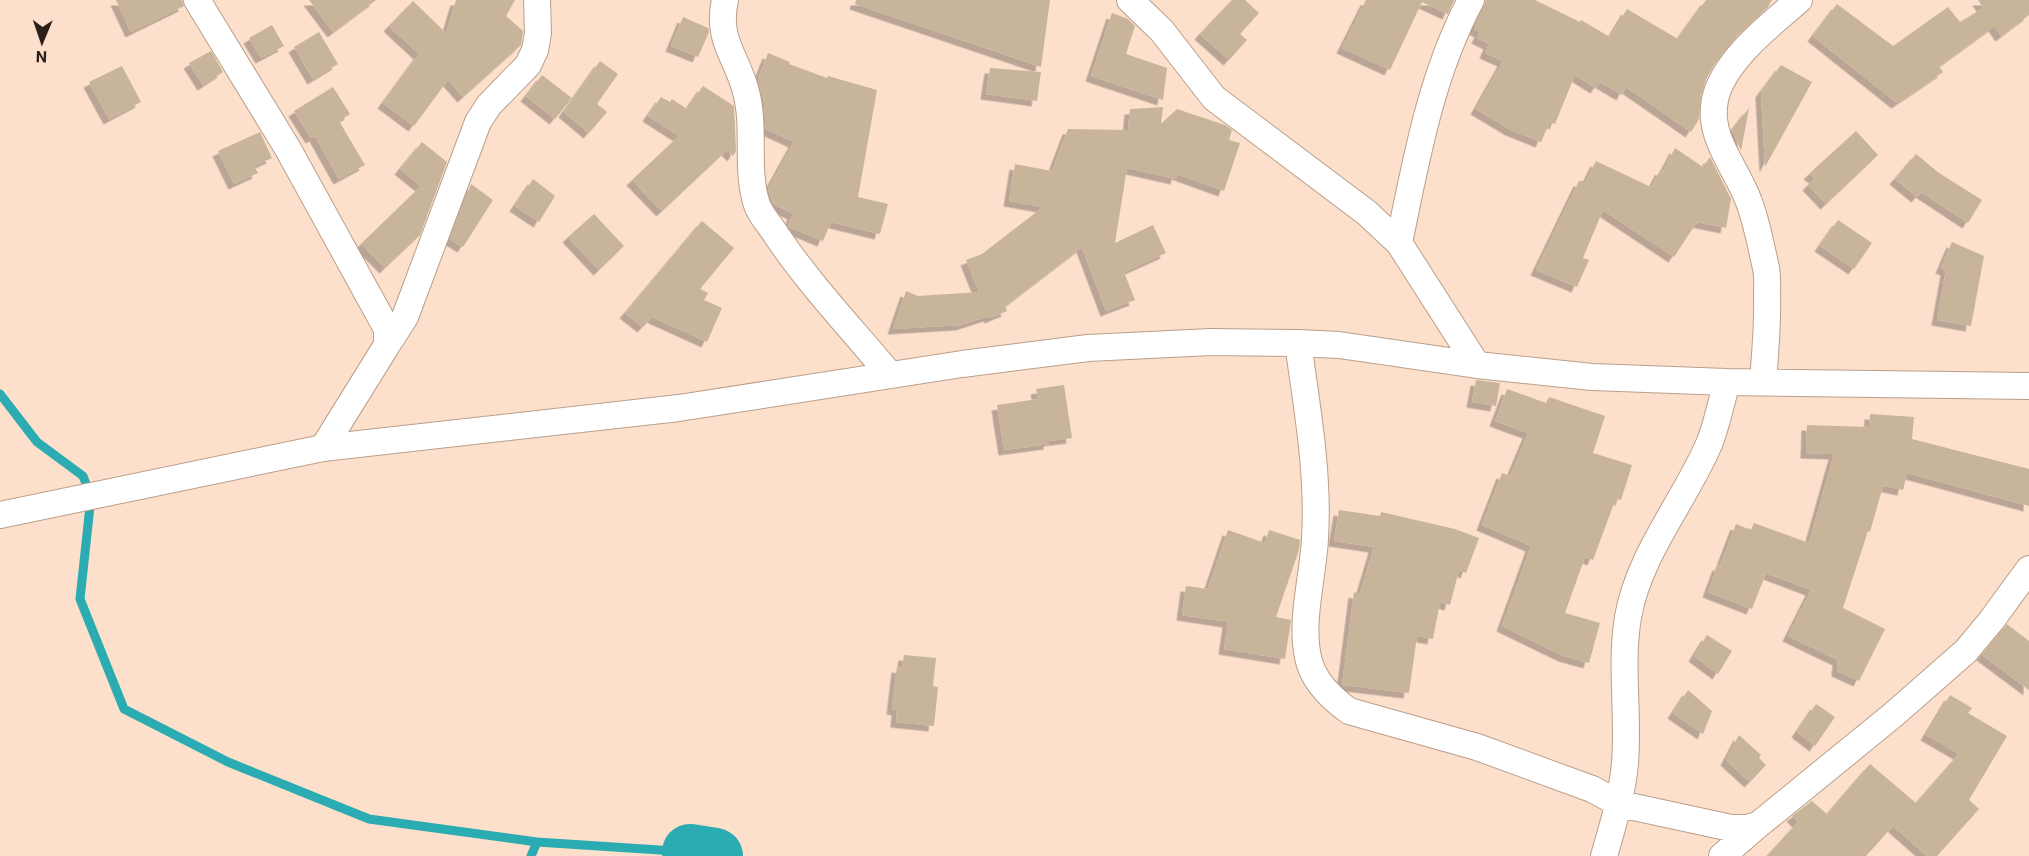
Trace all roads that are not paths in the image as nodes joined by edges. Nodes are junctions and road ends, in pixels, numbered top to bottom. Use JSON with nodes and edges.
{"nodes":[{"id":1,"x":197,"y":0,"type":"edge"},
{"id":2,"x":537,"y":0,"type":"edge"},
{"id":3,"x":725,"y":0,"type":"edge"},
{"id":4,"x":1130,"y":0,"type":"edge"},
{"id":5,"x":1471,"y":0,"type":"edge"},
{"id":6,"x":1799,"y":0,"type":"edge"},
{"id":7,"x":1399,"y":243,"type":"junction"},
{"id":8,"x":1298,"y":343,"type":"junction"},
{"id":9,"x":387,"y":345,"type":"junction"},
{"id":10,"x":1477,"y":365,"type":"junction"},
{"id":11,"x":890,"y":375,"type":"junction"},
{"id":12,"x":1727,"y":382,"type":"junction"},
{"id":13,"x":1763,"y":382,"type":"junction"},
{"id":14,"x":2029,"y":386,"type":"edge"},
{"id":15,"x":323,"y":448,"type":"junction"},
{"id":16,"x":0,"y":515,"type":"edge"},
{"id":17,"x":2029,"y":569,"type":"edge"},
{"id":18,"x":1620,"y":804,"type":"junction"},
{"id":19,"x":1758,"y":825,"type":"junction"},
{"id":20,"x":1604,"y":856,"type":"edge"},
{"id":21,"x":1722,"y":856,"type":"edge"}],
"edges":[{"from":1,"to":9,"type":"street"},
{"from":2,"to":9,"type":"street"},
{"from":3,"to":11,"type":"street"},
{"from":4,"to":7,"type":"street"},
{"from":5,"to":7,"type":"street"},
{"from":6,"to":13,"type":"street"},
{"from":7,"to":10,"type":"street"},
{"from":8,"to":10,"type":"street"},
{"from":8,"to":11,"type":"street"},
{"from":8,"to":18,"type":"street"},
{"from":9,"to":15,"type":"street"},
{"from":10,"to":12,"type":"street"},
{"from":11,"to":15,"type":"street"},
{"from":12,"to":13,"type":"street"},
{"from":12,"to":18,"type":"street"},
{"from":13,"to":14,"type":"street"},
{"from":15,"to":16,"type":"street"},
{"from":17,"to":19,"type":"street"},
{"from":18,"to":19,"type":"street"},
{"from":18,"to":20,"type":"street"},
{"from":19,"to":21,"type":"street"}]}
